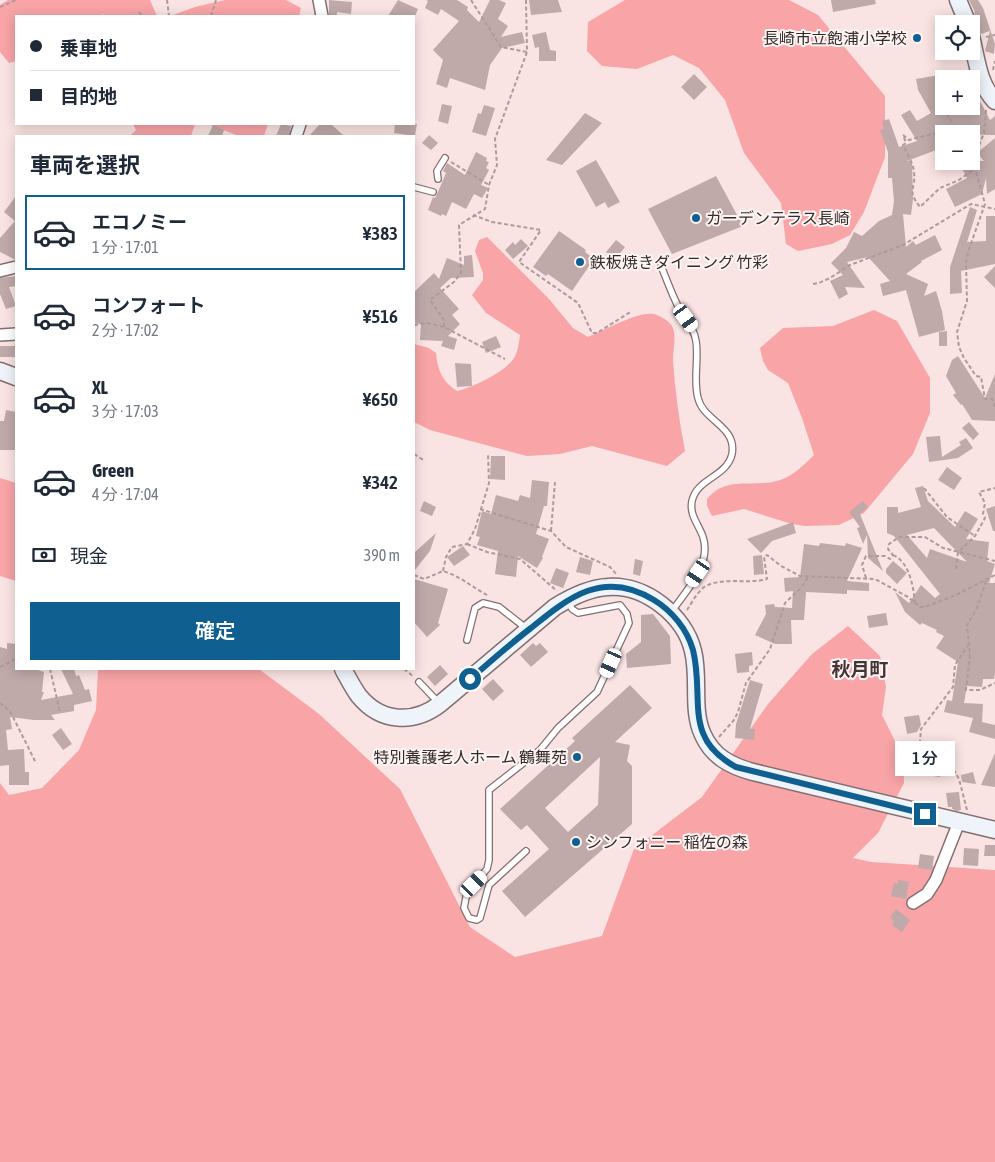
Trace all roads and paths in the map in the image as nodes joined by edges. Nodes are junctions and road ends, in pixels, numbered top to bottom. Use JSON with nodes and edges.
{"nodes":[{"id":1,"x":16,"y":0,"type":"edge"},
{"id":2,"x":167,"y":0,"type":"edge"},
{"id":3,"x":216,"y":0,"type":"edge"},
{"id":4,"x":319,"y":0,"type":"edge"},
{"id":5,"x":471,"y":0,"type":"edge"},
{"id":6,"x":526,"y":0,"type":"edge"},
{"id":7,"x":958,"y":0,"type":"edge"},
{"id":8,"x":0,"y":7,"type":"edge"},
{"id":9,"x":139,"y":12,"type":"dead end"},
{"id":10,"x":141,"y":15,"type":"edge"},
{"id":11,"x":169,"y":15,"type":"edge"},
{"id":12,"x":211,"y":15,"type":"edge"},
{"id":13,"x":322,"y":15,"type":"edge"},
{"id":14,"x":964,"y":15,"type":"edge"},
{"id":15,"x":527,"y":52,"type":"junction"},
{"id":16,"x":976,"y":60,"type":"edge"},
{"id":17,"x":991,"y":96,"type":"edge"},
{"id":18,"x":935,"y":134,"type":"edge"},
{"id":19,"x":980,"y":143,"type":"edge"},
{"id":20,"x":445,"y":158,"type":"joint"},
{"id":21,"x":973,"y":170,"type":"edge"},
{"id":22,"x":976,"y":170,"type":"edge"},
{"id":23,"x":438,"y":180,"type":"dead end"},
{"id":24,"x":489,"y":185,"type":"junction"},
{"id":25,"x":415,"y":187,"type":"edge"},
{"id":26,"x":433,"y":192,"type":"dead end"},
{"id":27,"x":985,"y":208,"type":"junction"},
{"id":28,"x":995,"y":209,"type":"edge"},
{"id":29,"x":474,"y":215,"type":"junction"},
{"id":30,"x":661,"y":266,"type":"dead end"},
{"id":31,"x":15,"y":267,"type":"edge"},
{"id":32,"x":0,"y":271,"type":"edge"},
{"id":33,"x":813,"y":284,"type":"dead end"},
{"id":34,"x":632,"y":311,"type":"dead end"},
{"id":35,"x":415,"y":325,"type":"edge"},
{"id":36,"x":444,"y":327,"type":"junction"},
{"id":37,"x":15,"y":334,"type":"edge"},
{"id":38,"x":0,"y":335,"type":"edge"},
{"id":39,"x":505,"y":359,"type":"dead end"},
{"id":40,"x":0,"y":372,"type":"edge"},
{"id":41,"x":15,"y":376,"type":"edge"},
{"id":42,"x":995,"y":407,"type":"edge"},
{"id":43,"x":488,"y":453,"type":"dead end"},
{"id":44,"x":415,"y":455,"type":"edge"},
{"id":45,"x":425,"y":461,"type":"dead end"},
{"id":46,"x":555,"y":482,"type":"dead end"},
{"id":47,"x":924,"y":488,"type":"dead end"},
{"id":48,"x":995,"y":488,"type":"edge"},
{"id":49,"x":480,"y":509,"type":"junction"},
{"id":50,"x":551,"y":531,"type":"junction"},
{"id":51,"x":975,"y":536,"type":"junction"},
{"id":52,"x":468,"y":544,"type":"junction"},
{"id":53,"x":958,"y":552,"type":"junction"},
{"id":54,"x":893,"y":555,"type":"junction"},
{"id":55,"x":995,"y":561,"type":"edge"},
{"id":56,"x":956,"y":569,"type":"dead end"},
{"id":57,"x":415,"y":575,"type":"edge"},
{"id":58,"x":995,"y":575,"type":"edge"},
{"id":59,"x":808,"y":577,"type":"junction"},
{"id":60,"x":866,"y":579,"type":"junction"},
{"id":61,"x":986,"y":580,"type":"junction"},
{"id":62,"x":622,"y":588,"type":"junction"},
{"id":63,"x":566,"y":600,"type":"junction"},
{"id":64,"x":915,"y":605,"type":"junction"},
{"id":65,"x":687,"y":610,"type":"dead end"},
{"id":66,"x":671,"y":613,"type":"junction"},
{"id":67,"x":528,"y":630,"type":"junction"},
{"id":68,"x":467,"y":640,"type":"dead end"},
{"id":69,"x":969,"y":644,"type":"junction"},
{"id":70,"x":15,"y":660,"type":"edge"},
{"id":71,"x":0,"y":667,"type":"edge"},
{"id":72,"x":50,"y":670,"type":"edge"},
{"id":73,"x":343,"y":670,"type":"edge"},
{"id":74,"x":405,"y":670,"type":"edge"},
{"id":75,"x":419,"y":682,"type":"joint"},
{"id":76,"x":995,"y":683,"type":"edge"},
{"id":77,"x":0,"y":703,"type":"edge"},
{"id":78,"x":440,"y":704,"type":"junction"},
{"id":79,"x":60,"y":712,"type":"dead end"},
{"id":80,"x":709,"y":746,"type":"junction"},
{"id":81,"x":36,"y":763,"type":"dead end"},
{"id":82,"x":959,"y":822,"type":"junction"},
{"id":83,"x":990,"y":829,"type":"edge"},
{"id":84,"x":526,"y":851,"type":"dead end"},
{"id":85,"x":913,"y":903,"type":"dead end"}],
"edges":[{"from":1,"to":8,"type":"path"},
{"from":2,"to":11,"type":"path"},
{"from":3,"to":12,"type":"path"},
{"from":4,"to":13,"type":"street"},
{"from":5,"to":15,"type":"path"},
{"from":6,"to":15,"type":"path"},
{"from":7,"to":14,"type":"street"},
{"from":9,"to":10,"type":"path"},
{"from":15,"to":24,"type":"path"},
{"from":16,"to":17,"type":"street"},
{"from":17,"to":19,"type":"path"},
{"from":18,"to":21,"type":"path"},
{"from":20,"to":23,"type":"lane"},
{"from":20,"to":24,"type":"path"},
{"from":22,"to":27,"type":"path"},
{"from":24,"to":29,"type":"path"},
{"from":25,"to":26,"type":"lane"},
{"from":27,"to":28,"type":"path"},
{"from":27,"to":33,"type":"path"},
{"from":27,"to":42,"type":"path"},
{"from":29,"to":34,"type":"path"},
{"from":29,"to":36,"type":"path"},
{"from":30,"to":66,"type":"lane"},
{"from":31,"to":32,"type":"street"},
{"from":35,"to":36,"type":"path"},
{"from":36,"to":39,"type":"path"},
{"from":37,"to":38,"type":"street"},
{"from":40,"to":41,"type":"street"},
{"from":43,"to":49,"type":"path"},
{"from":44,"to":45,"type":"path"},
{"from":46,"to":50,"type":"path"},
{"from":47,"to":51,"type":"path"},
{"from":48,"to":51,"type":"path"},
{"from":49,"to":50,"type":"path"},
{"from":49,"to":52,"type":"path"},
{"from":50,"to":62,"type":"path"},
{"from":51,"to":53,"type":"path"},
{"from":52,"to":57,"type":"path"},
{"from":52,"to":63,"type":"path"},
{"from":53,"to":54,"type":"path"},
{"from":53,"to":55,"type":"path"},
{"from":53,"to":56,"type":"path"},
{"from":54,"to":60,"type":"path"},
{"from":54,"to":64,"type":"path"},
{"from":58,"to":61,"type":"path"},
{"from":59,"to":60,"type":"path"},
{"from":59,"to":65,"type":"path"},
{"from":59,"to":80,"type":"path"},
{"from":60,"to":64,"type":"path"},
{"from":61,"to":64,"type":"path"},
{"from":61,"to":69,"type":"path"},
{"from":62,"to":63,"type":"street"},
{"from":62,"to":66,"type":"street"},
{"from":63,"to":67,"type":"street"},
{"from":63,"to":84,"type":"lane"},
{"from":66,"to":80,"type":"street"},
{"from":67,"to":68,"type":"lane"},
{"from":67,"to":78,"type":"street"},
{"from":69,"to":76,"type":"path"},
{"from":69,"to":83,"type":"path"},
{"from":70,"to":71,"type":"path"},
{"from":72,"to":79,"type":"path"},
{"from":73,"to":78,"type":"street"},
{"from":74,"to":75,"type":"path"},
{"from":75,"to":78,"type":"lane"},
{"from":77,"to":81,"type":"path"},
{"from":80,"to":82,"type":"street"},
{"from":82,"to":83,"type":"street"},
{"from":82,"to":85,"type":"street"}]}
